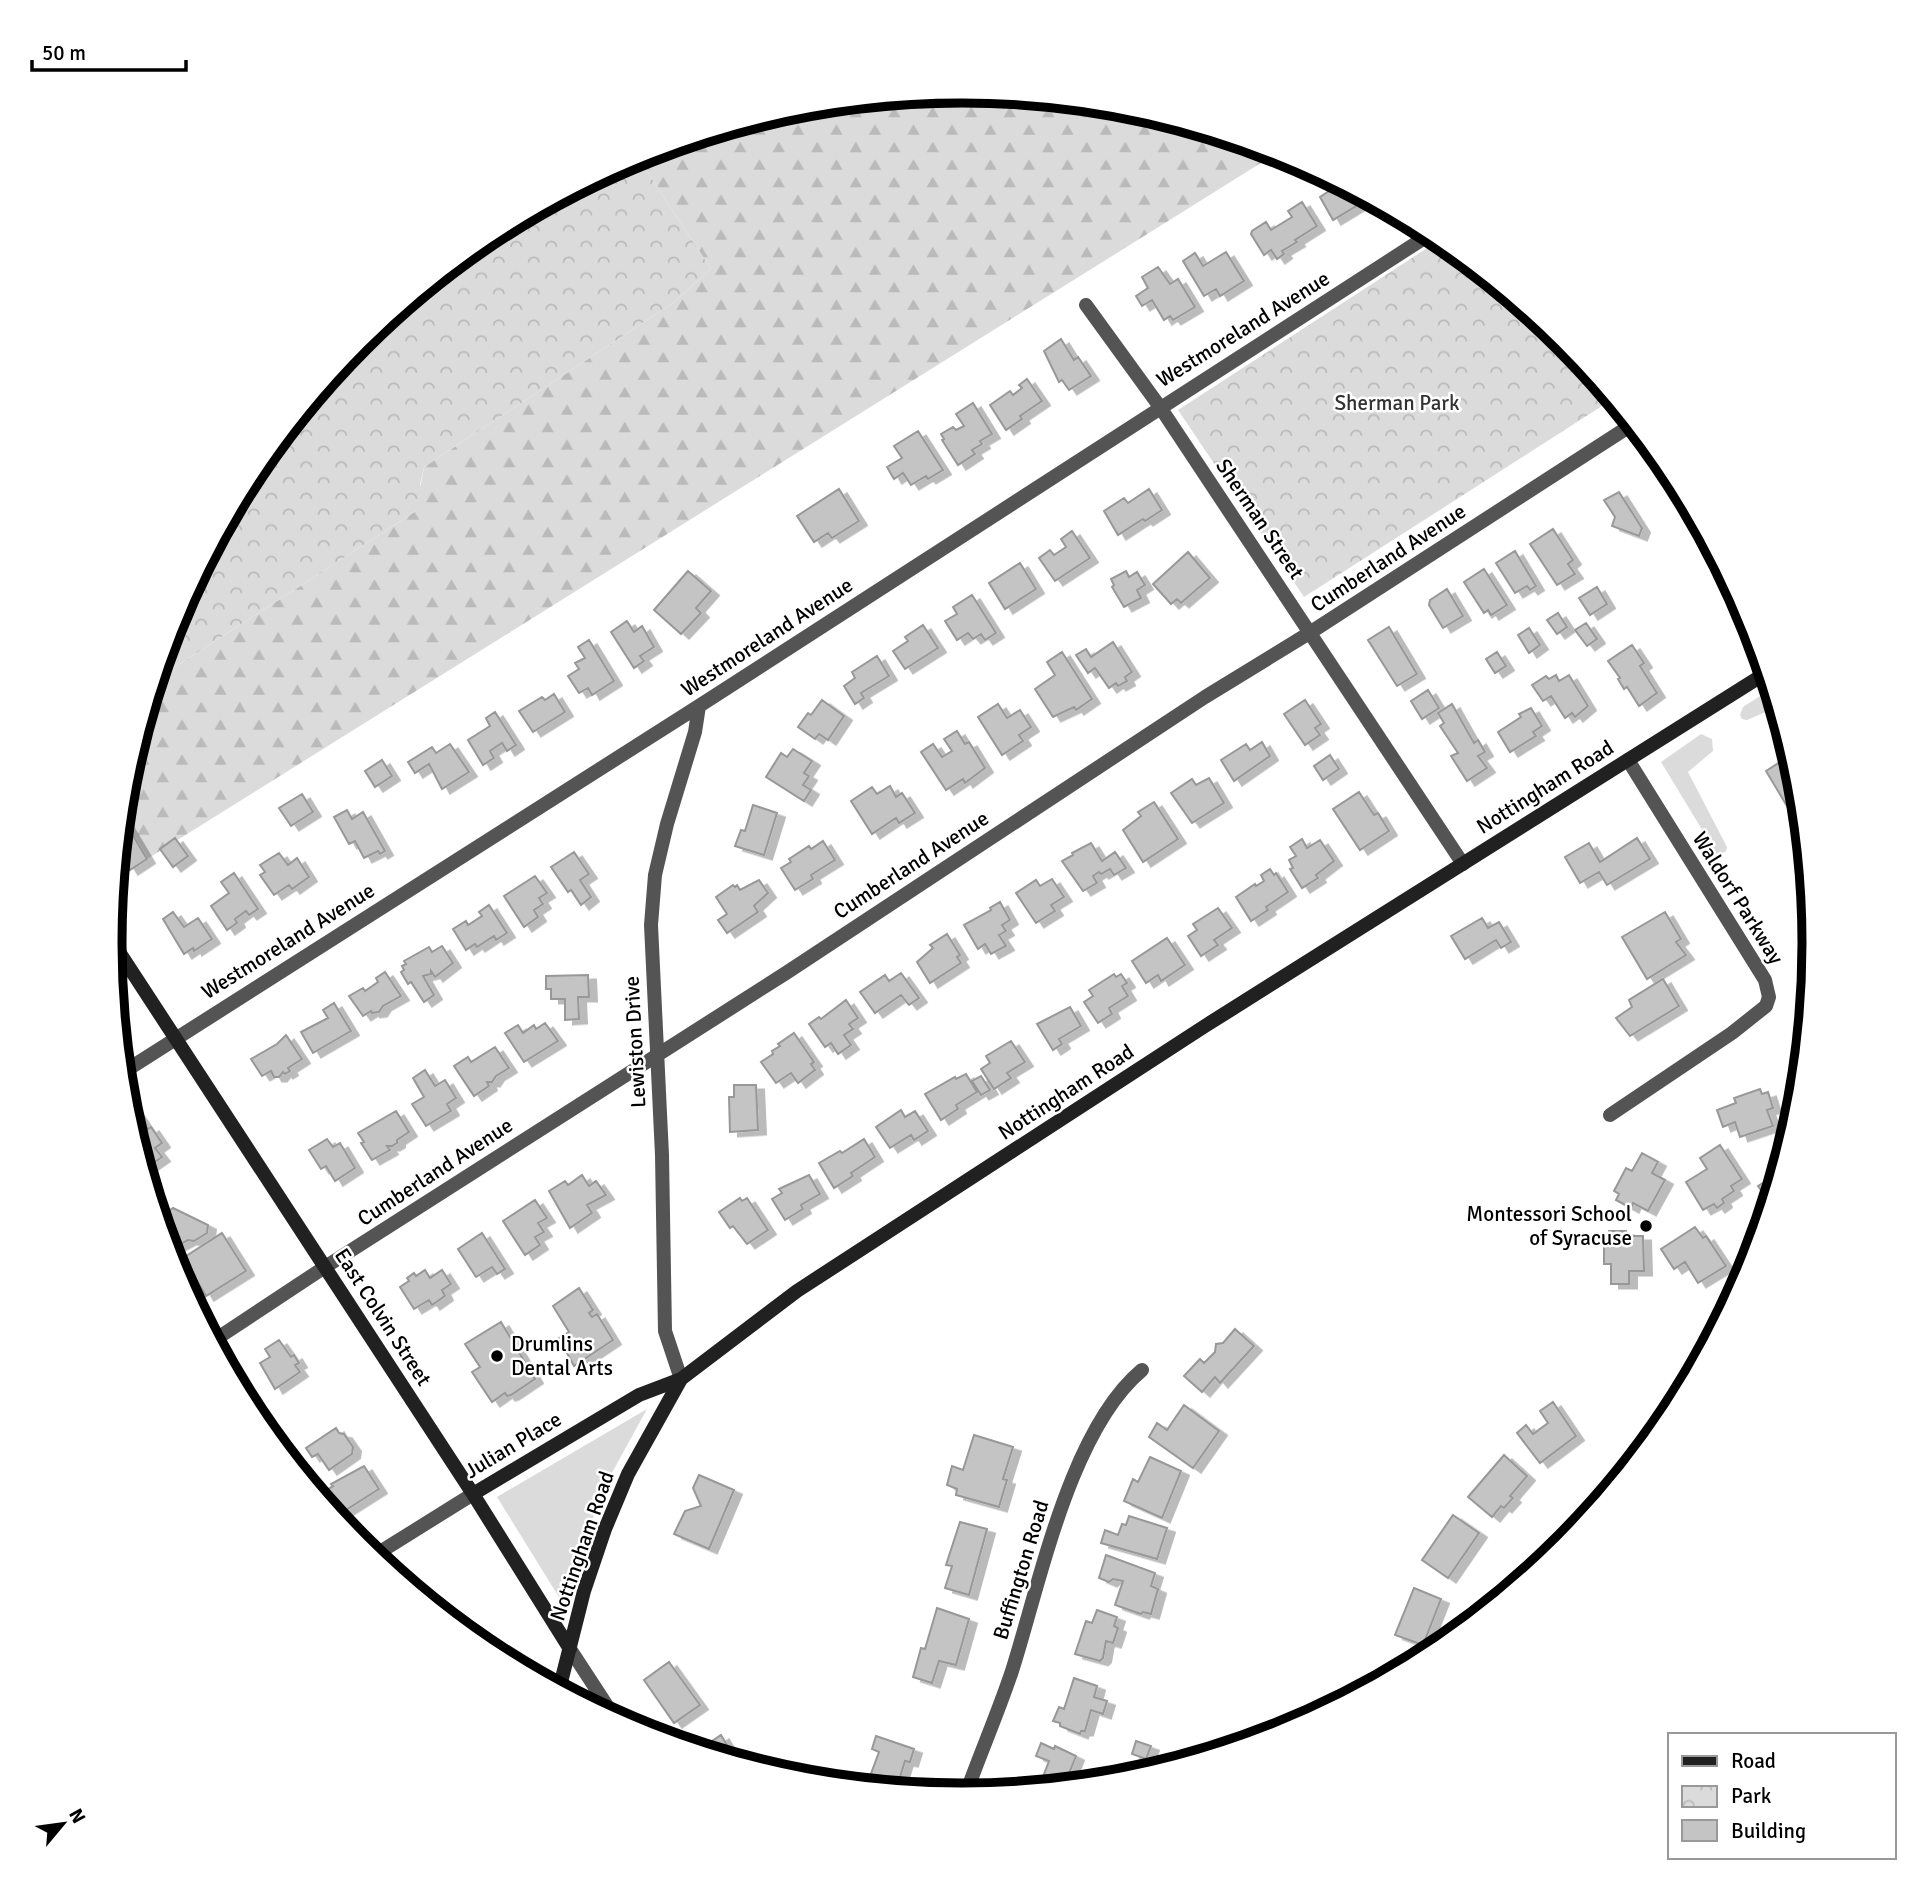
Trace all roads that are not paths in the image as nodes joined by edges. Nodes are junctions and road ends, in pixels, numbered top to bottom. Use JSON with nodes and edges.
{"nodes":[{"id":1,"x":1421,"y":240,"type":"edge"},
{"id":2,"x":1086,"y":305,"type":"dead end"},
{"id":3,"x":1160,"y":407,"type":"junction"},
{"id":4,"x":1626,"y":428,"type":"edge"},
{"id":5,"x":1311,"y":632,"type":"junction"},
{"id":6,"x":1759,"y":677,"type":"edge"},
{"id":7,"x":699,"y":706,"type":"junction"},
{"id":8,"x":1628,"y":760,"type":"junction"},
{"id":9,"x":1463,"y":864,"type":"junction"},
{"id":10,"x":122,"y":957,"type":"edge"},
{"id":11,"x":176,"y":1038,"type":"junction"},
{"id":12,"x":656,"y":1055,"type":"junction"},
{"id":13,"x":131,"y":1067,"type":"edge"},
{"id":14,"x":1610,"y":1115,"type":"dead end"},
{"id":15,"x":325,"y":1266,"type":"junction"},
{"id":16,"x":219,"y":1337,"type":"edge"},
{"id":17,"x":1142,"y":1370,"type":"dead end"},
{"id":18,"x":681,"y":1379,"type":"junction"},
{"id":19,"x":473,"y":1494,"type":"junction"},
{"id":20,"x":382,"y":1551,"type":"edge"},
{"id":21,"x":570,"y":1649,"type":"junction"},
{"id":22,"x":561,"y":1681,"type":"edge"},
{"id":23,"x":606,"y":1704,"type":"edge"},
{"id":24,"x":970,"y":1784,"type":"edge"}],
"edges":[{"from":1,"to":3,"type":"street","name":"Westmoreland Avenue"},
{"from":2,"to":3,"type":"street","name":"Sherman Street"},
{"from":3,"to":5,"type":"street","name":"Sherman Street"},
{"from":3,"to":7,"type":"street","name":"Westmoreland Avenue"},
{"from":4,"to":5,"type":"street","name":"Cumberland Avenue"},
{"from":5,"to":9,"type":"street","name":"Sherman Street"},
{"from":5,"to":12,"type":"street","name":"Cumberland Avenue"},
{"from":6,"to":8,"type":"street","name":"Nottingham Road"},
{"from":7,"to":11,"type":"street","name":"Westmoreland Avenue"},
{"from":7,"to":12,"type":"street","name":"Lewiston Drive"},
{"from":8,"to":9,"type":"street","name":"Nottingham Road"},
{"from":8,"to":14,"type":"street","name":"Waldorf Parkway"},
{"from":9,"to":18,"type":"street","name":"Nottingham Road"},
{"from":10,"to":11,"type":"street","name":"East Colvin Street"},
{"from":11,"to":13,"type":"street","name":"Westmoreland Avenue"},
{"from":11,"to":15,"type":"street","name":"East Colvin Street"},
{"from":12,"to":15,"type":"street","name":"Cumberland Avenue"},
{"from":12,"to":18,"type":"street","name":"Lewiston Drive"},
{"from":15,"to":16,"type":"street","name":"Cumberland Avenue"},
{"from":15,"to":19,"type":"street","name":"East Colvin Street"},
{"from":17,"to":24,"type":"street","name":"Buffington Road"},
{"from":18,"to":19,"type":"street","name":"Julian Place"},
{"from":18,"to":21,"type":"street","name":"Nottingham Road"},
{"from":19,"to":20,"type":"street","name":"Julian Place"},
{"from":19,"to":21,"type":"street","name":"East Colvin Street"},
{"from":21,"to":22,"type":"street","name":"Nottingham Road"},
{"from":21,"to":23,"type":"street","name":"East Colvin Street"}]}
